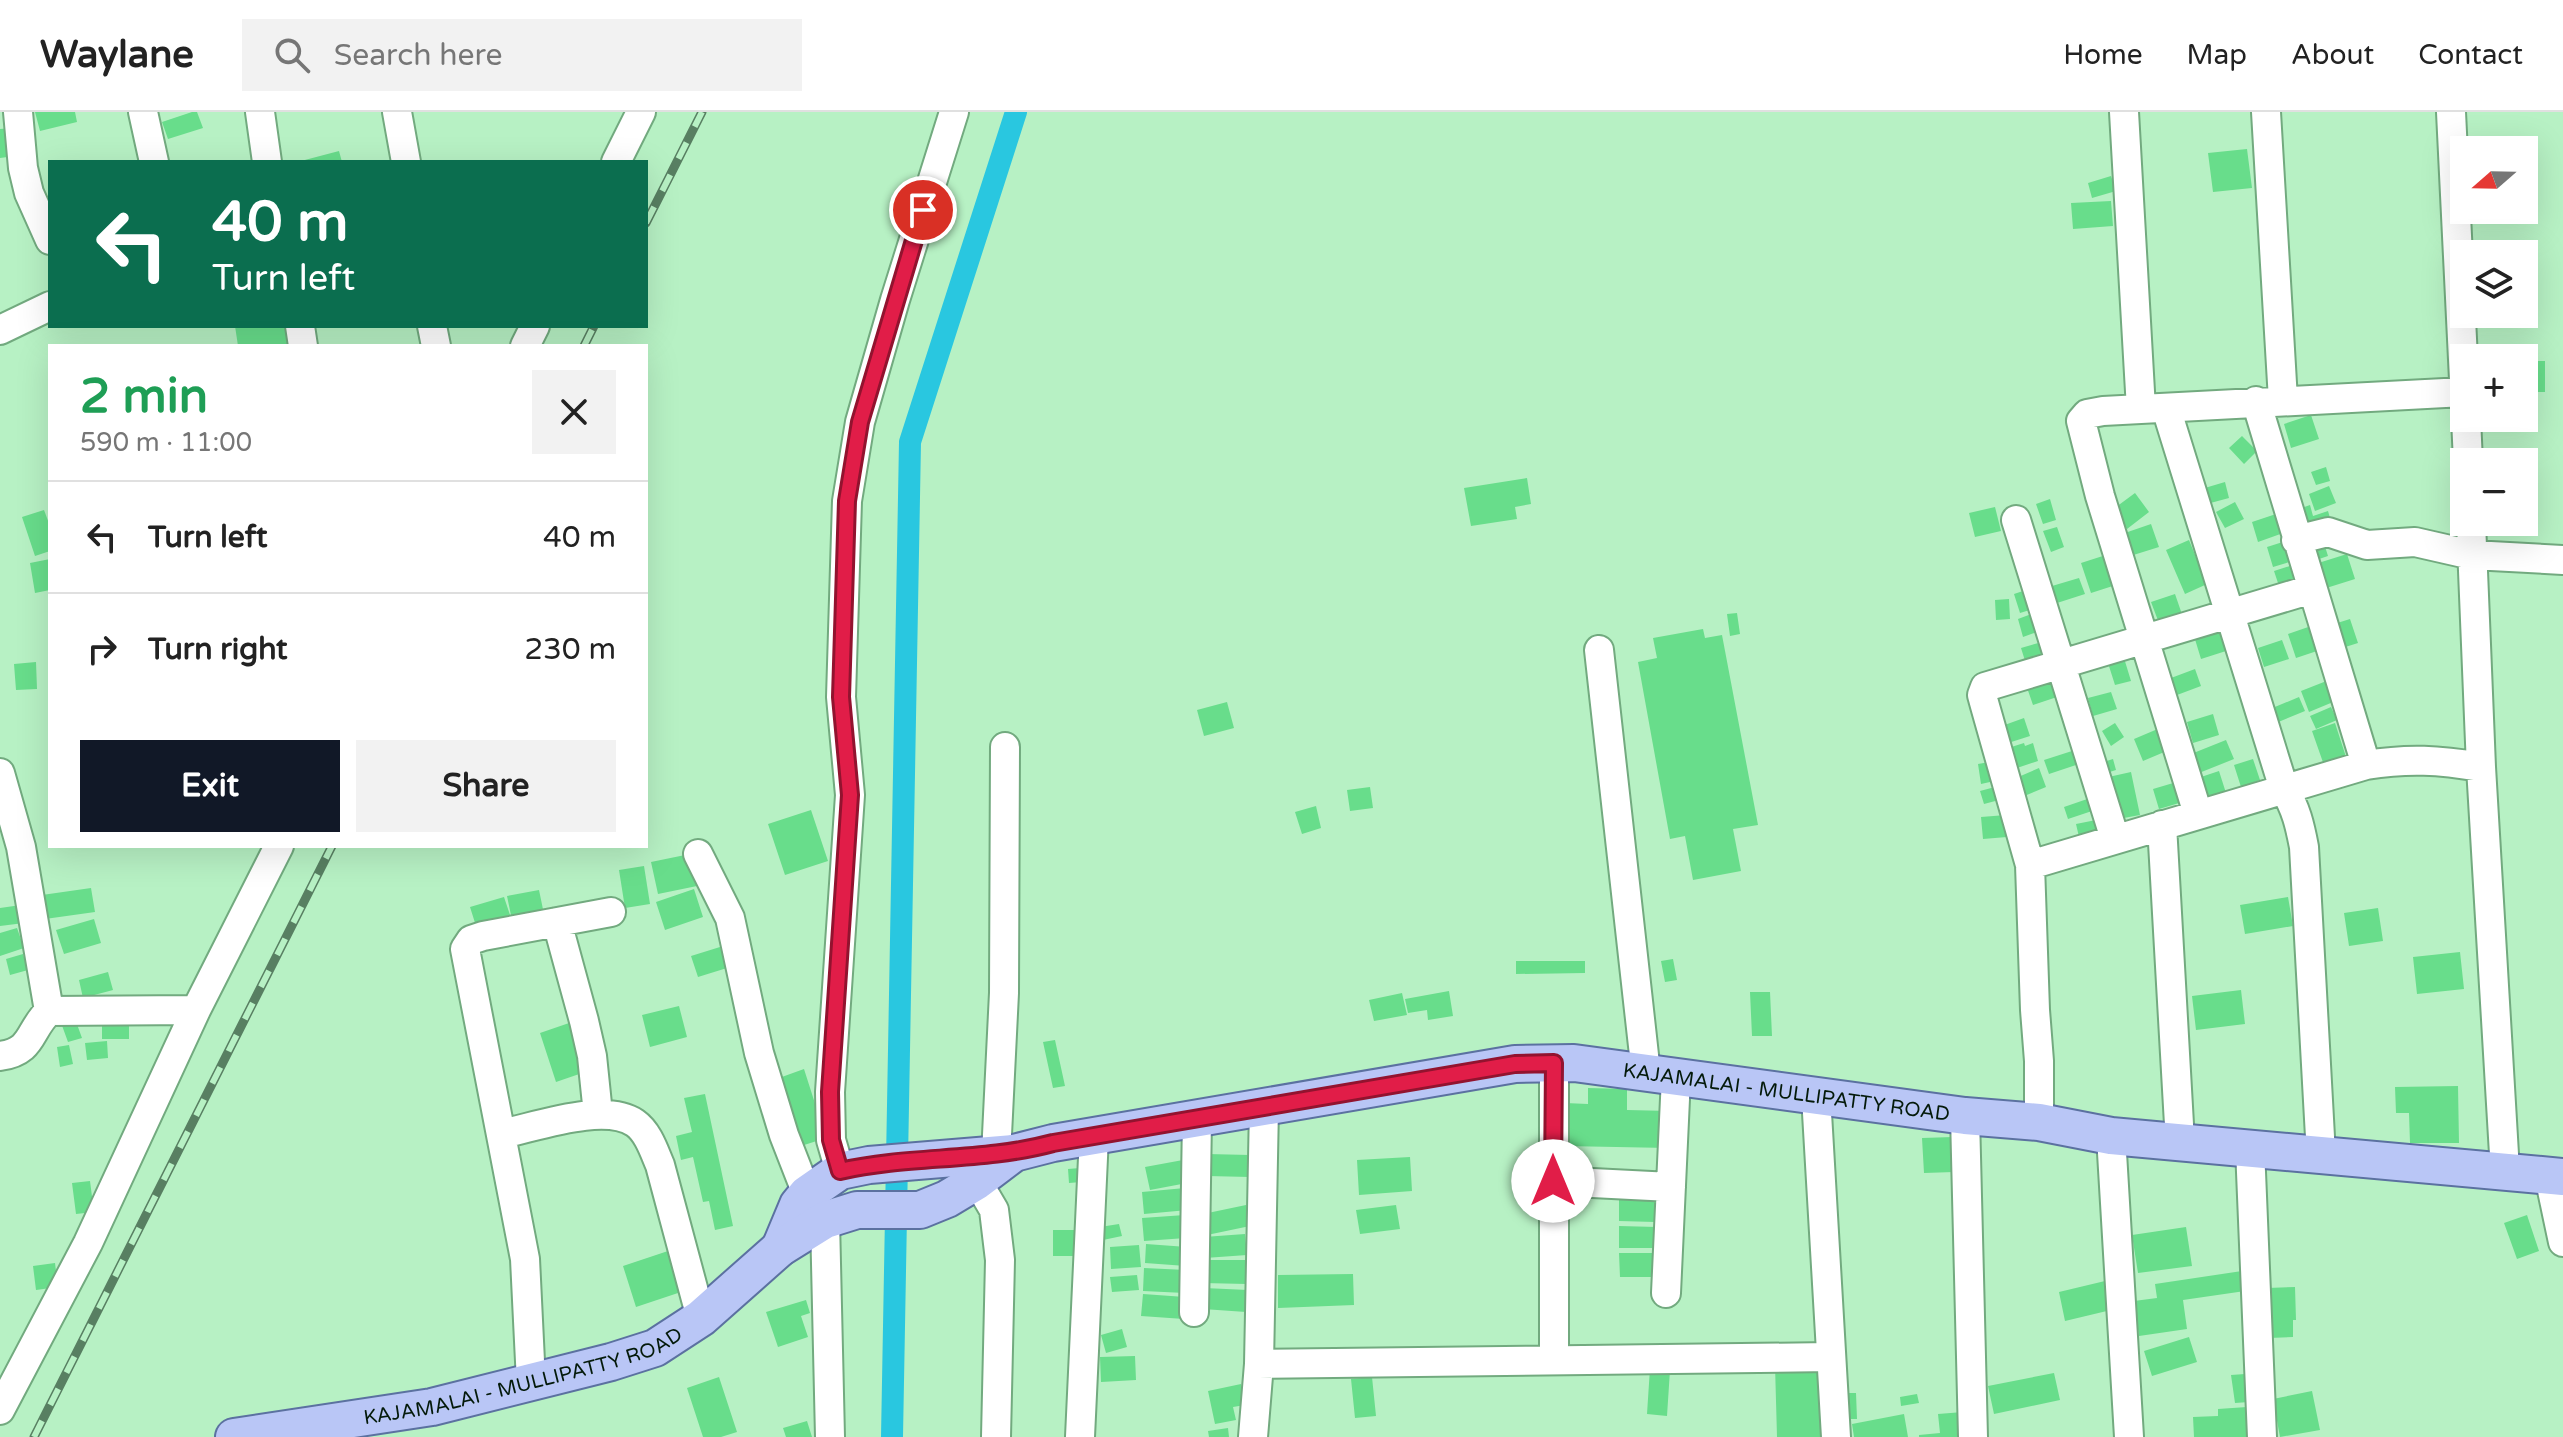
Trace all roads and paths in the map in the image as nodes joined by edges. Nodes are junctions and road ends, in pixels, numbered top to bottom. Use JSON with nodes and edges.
{"nodes":[{"id":1,"x":18,"y":112,"type":"edge"},
{"id":2,"x":143,"y":112,"type":"edge"},
{"id":3,"x":260,"y":112,"type":"edge"},
{"id":4,"x":397,"y":112,"type":"edge"},
{"id":5,"x":641,"y":112,"type":"edge"},
{"id":6,"x":954,"y":112,"type":"edge"},
{"id":7,"x":2124,"y":112,"type":"edge"},
{"id":8,"x":2266,"y":112,"type":"edge"},
{"id":9,"x":2451,"y":112,"type":"edge"},
{"id":10,"x":154,"y":160,"type":"edge"},
{"id":11,"x":267,"y":160,"type":"edge"},
{"id":12,"x":406,"y":160,"type":"edge"},
{"id":13,"x":617,"y":160,"type":"edge"},
{"id":14,"x":48,"y":236,"type":"edge"},
{"id":15,"x":48,"y":307,"type":"edge"},
{"id":16,"x":0,"y":330,"type":"edge"},
{"id":17,"x":2462,"y":344,"type":"edge"},
{"id":18,"x":2450,"y":393,"type":"edge"},
{"id":19,"x":2270,"y":401,"type":"junction"},
{"id":20,"x":2153,"y":408,"type":"junction"},
{"id":21,"x":2016,"y":520,"type":"dead end"},
{"id":22,"x":2471,"y":536,"type":"edge"},
{"id":23,"x":2296,"y":540,"type":"junction"},
{"id":24,"x":2472,"y":555,"type":"junction"},
{"id":25,"x":2563,"y":560,"type":"edge"},
{"id":26,"x":2312,"y":589,"type":"junction"},
{"id":27,"x":2229,"y":614,"type":"junction"},
{"id":28,"x":2144,"y":639,"type":"junction"},
{"id":29,"x":1599,"y":650,"type":"dead end"},
{"id":30,"x":2061,"y":663,"type":"junction"},
{"id":31,"x":1005,"y":747,"type":"dead end"},
{"id":32,"x":2366,"y":765,"type":"junction"},
{"id":33,"x":2481,"y":767,"type":"junction"},
{"id":34,"x":0,"y":773,"type":"edge"},
{"id":35,"x":2284,"y":789,"type":"junction"},
{"id":36,"x":2198,"y":814,"type":"junction"},
{"id":37,"x":2162,"y":825,"type":"junction"},
{"id":38,"x":2115,"y":839,"type":"junction"},
{"id":39,"x":278,"y":848,"type":"edge"},
{"id":40,"x":698,"y":854,"type":"dead end"},
{"id":41,"x":2030,"y":865,"type":"junction"},
{"id":42,"x":611,"y":912,"type":"dead end"},
{"id":43,"x":557,"y":922,"type":"junction"},
{"id":44,"x":196,"y":1010,"type":"junction"},
{"id":45,"x":49,"y":1011,"type":"junction"},
{"id":46,"x":0,"y":1056,"type":"edge"},
{"id":47,"x":1554,"y":1063,"type":"junction"},
{"id":48,"x":1661,"y":1075,"type":"junction"},
{"id":49,"x":1816,"y":1096,"type":"junction"},
{"id":50,"x":1264,"y":1107,"type":"junction"},
{"id":51,"x":598,"y":1114,"type":"junction"},
{"id":52,"x":1965,"y":1116,"type":"junction"},
{"id":53,"x":1197,"y":1118,"type":"junction"},
{"id":54,"x":2039,"y":1122,"type":"junction"},
{"id":55,"x":501,"y":1134,"type":"junction"},
{"id":56,"x":1094,"y":1136,"type":"junction"},
{"id":57,"x":2111,"y":1136,"type":"junction"},
{"id":58,"x":2180,"y":1142,"type":"junction"},
{"id":59,"x":2250,"y":1148,"type":"junction"},
{"id":60,"x":2321,"y":1155,"type":"junction"},
{"id":61,"x":995,"y":1163,"type":"junction"},
{"id":62,"x":855,"y":1168,"type":"junction"},
{"id":63,"x":2505,"y":1171,"type":"junction"},
{"id":64,"x":2556,"y":1176,"type":"edge"},
{"id":65,"x":1553,"y":1181,"type":"junction"},
{"id":66,"x":1671,"y":1187,"type":"junction"},
{"id":67,"x":830,"y":1208,"type":"junction"},
{"id":68,"x":2563,"y":1242,"type":"edge"},
{"id":69,"x":1666,"y":1293,"type":"dead end"},
{"id":70,"x":1194,"y":1312,"type":"dead end"},
{"id":71,"x":701,"y":1318,"type":"junction"},
{"id":72,"x":1831,"y":1357,"type":"junction"},
{"id":73,"x":1554,"y":1360,"type":"junction"},
{"id":74,"x":1259,"y":1364,"type":"junction"},
{"id":75,"x":531,"y":1382,"type":"junction"},
{"id":76,"x":0,"y":1410,"type":"edge"},
{"id":77,"x":248,"y":1436,"type":"edge"},
{"id":78,"x":830,"y":1437,"type":"edge"},
{"id":79,"x":996,"y":1437,"type":"edge"},
{"id":80,"x":1080,"y":1437,"type":"edge"},
{"id":81,"x":1253,"y":1437,"type":"edge"},
{"id":82,"x":1836,"y":1437,"type":"edge"},
{"id":83,"x":1973,"y":1437,"type":"edge"},
{"id":84,"x":2129,"y":1437,"type":"edge"},
{"id":85,"x":2262,"y":1437,"type":"edge"}],
"edges":[{"from":1,"to":14,"type":"street"},
{"from":2,"to":10,"type":"street"},
{"from":3,"to":11,"type":"street"},
{"from":4,"to":12,"type":"street"},
{"from":5,"to":13,"type":"street"},
{"from":6,"to":62,"type":"street"},
{"from":7,"to":20,"type":"street"},
{"from":8,"to":19,"type":"street"},
{"from":9,"to":17,"type":"street"},
{"from":15,"to":16,"type":"street"},
{"from":18,"to":19,"type":"street"},
{"from":19,"to":20,"type":"street"},
{"from":19,"to":23,"type":"street"},
{"from":20,"to":27,"type":"street"},
{"from":20,"to":28,"type":"street"},
{"from":21,"to":30,"type":"street"},
{"from":22,"to":24,"type":"street"},
{"from":23,"to":24,"type":"street"},
{"from":23,"to":26,"type":"street"},
{"from":24,"to":25,"type":"street"},
{"from":24,"to":33,"type":"street"},
{"from":26,"to":27,"type":"street"},
{"from":26,"to":32,"type":"street"},
{"from":27,"to":28,"type":"street"},
{"from":27,"to":35,"type":"street"},
{"from":28,"to":30,"type":"street"},
{"from":28,"to":36,"type":"street"},
{"from":29,"to":48,"type":"street"},
{"from":30,"to":38,"type":"street"},
{"from":30,"to":41,"type":"street"},
{"from":31,"to":61,"type":"street"},
{"from":32,"to":33,"type":"street"},
{"from":32,"to":35,"type":"street"},
{"from":33,"to":63,"type":"street"},
{"from":34,"to":45,"type":"street"},
{"from":35,"to":36,"type":"street"},
{"from":35,"to":60,"type":"street"},
{"from":36,"to":37,"type":"street"},
{"from":37,"to":38,"type":"street"},
{"from":37,"to":58,"type":"street"},
{"from":38,"to":41,"type":"street"},
{"from":39,"to":44,"type":"street"},
{"from":40,"to":67,"type":"street"},
{"from":41,"to":54,"type":"street"},
{"from":42,"to":43,"type":"street"},
{"from":43,"to":51,"type":"street"},
{"from":43,"to":55,"type":"street"},
{"from":44,"to":45,"type":"street"},
{"from":44,"to":76,"type":"street"},
{"from":45,"to":46,"type":"street"},
{"from":47,"to":48,"type":"main road","name":"KAJAMALAI - MULLIPATTY ROAD"},
{"from":47,"to":50,"type":"main road","name":"KAJAMALAI - MULLIPATTY ROAD"},
{"from":47,"to":65,"type":"street"},
{"from":48,"to":49,"type":"main road","name":"KAJAMALAI - MULLIPATTY ROAD"},
{"from":48,"to":66,"type":"street"},
{"from":49,"to":52,"type":"main road","name":"KAJAMALAI - MULLIPATTY ROAD"},
{"from":49,"to":72,"type":"street"},
{"from":50,"to":53,"type":"main road","name":"KAJAMALAI - MULLIPATTY ROAD"},
{"from":50,"to":74,"type":"street"},
{"from":51,"to":55,"type":"street"},
{"from":51,"to":71,"type":"street"},
{"from":52,"to":54,"type":"main road","name":"KAJAMALAI - MULLIPATTY ROAD"},
{"from":52,"to":83,"type":"street"},
{"from":53,"to":56,"type":"main road","name":"KAJAMALAI - MULLIPATTY ROAD"},
{"from":53,"to":70,"type":"street"},
{"from":54,"to":57,"type":"main road","name":"KAJAMALAI - MULLIPATTY ROAD"},
{"from":55,"to":75,"type":"street"},
{"from":56,"to":61,"type":"main road","name":"KAJAMALAI - MULLIPATTY ROAD"},
{"from":56,"to":80,"type":"street"},
{"from":57,"to":58,"type":"main road","name":"KAJAMALAI - MULLIPATTY ROAD"},
{"from":57,"to":84,"type":"street"},
{"from":58,"to":59,"type":"main road","name":"KAJAMALAI - MULLIPATTY ROAD"},
{"from":59,"to":60,"type":"main road","name":"KAJAMALAI - MULLIPATTY ROAD"},
{"from":59,"to":85,"type":"street"},
{"from":60,"to":63,"type":"main road","name":"KAJAMALAI - MULLIPATTY ROAD"},
{"from":61,"to":62,"type":"main road","name":"KAJAMALAI - MULLIPATTY ROAD"},
{"from":61,"to":67,"type":"main road","name":"KAJAMALAI - MULLIPATTY ROAD"},
{"from":61,"to":79,"type":"street"},
{"from":62,"to":67,"type":"main road","name":"KAJAMALAI - MULLIPATTY ROAD"},
{"from":63,"to":64,"type":"main road","name":"KAJAMALAI - MULLIPATTY ROAD"},
{"from":64,"to":68,"type":"street"},
{"from":65,"to":66,"type":"street"},
{"from":65,"to":73,"type":"street"},
{"from":66,"to":69,"type":"street"},
{"from":67,"to":71,"type":"main road","name":"KAJAMALAI - MULLIPATTY ROAD"},
{"from":67,"to":78,"type":"street"},
{"from":71,"to":75,"type":"main road","name":"KAJAMALAI - MULLIPATTY ROAD"},
{"from":72,"to":73,"type":"street"},
{"from":72,"to":82,"type":"street"},
{"from":73,"to":74,"type":"street"},
{"from":74,"to":81,"type":"street"},
{"from":75,"to":77,"type":"main road","name":"KAJAMALAI - MULLIPATTY ROAD"}]}
